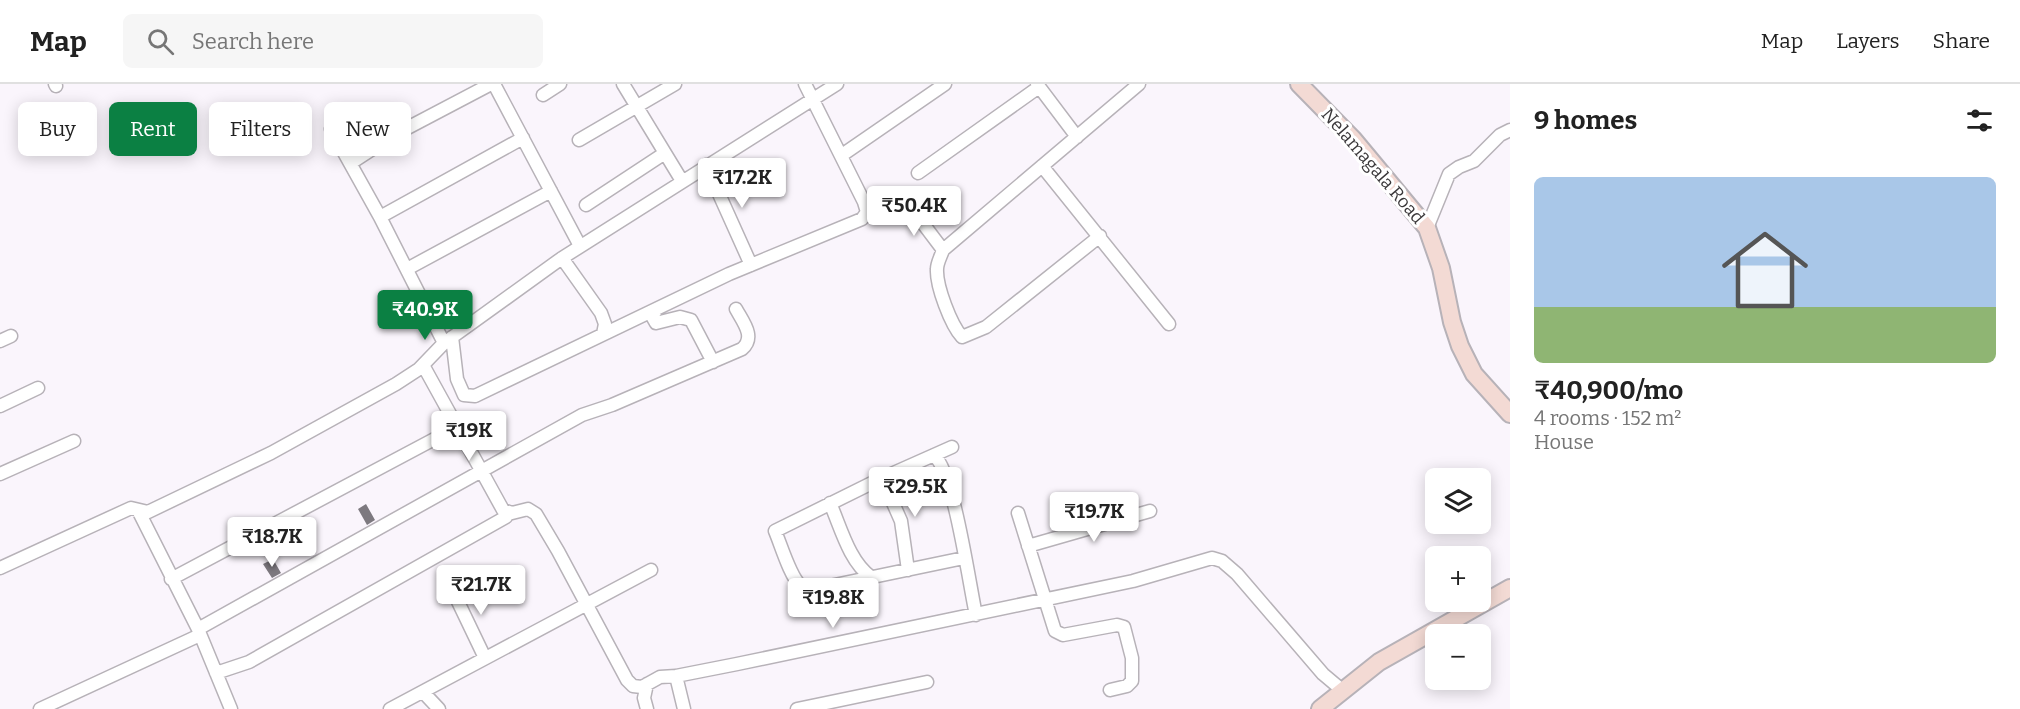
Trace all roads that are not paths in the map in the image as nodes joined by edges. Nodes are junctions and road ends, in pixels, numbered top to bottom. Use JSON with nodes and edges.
{"nodes":[{"id":1,"x":493,"y":84,"type":"edge"},
{"id":2,"x":560,"y":84,"type":"edge"},
{"id":3,"x":623,"y":84,"type":"edge"},
{"id":4,"x":675,"y":84,"type":"edge"},
{"id":5,"x":805,"y":84,"type":"edge"},
{"id":6,"x":837,"y":84,"type":"edge"},
{"id":7,"x":945,"y":84,"type":"edge"},
{"id":8,"x":1139,"y":84,"type":"edge"},
{"id":9,"x":1299,"y":84,"type":"edge"},
{"id":10,"x":1038,"y":86,"type":"edge"},
{"id":11,"x":543,"y":95,"type":"dead end"},
{"id":12,"x":813,"y":98,"type":"junction"},
{"id":13,"x":636,"y":105,"type":"junction"},
{"id":14,"x":1510,"y":129,"type":"edge"},
{"id":15,"x":1077,"y":137,"type":"junction"},
{"id":16,"x":523,"y":138,"type":"junction"},
{"id":17,"x":579,"y":140,"type":"dead end"},
{"id":18,"x":665,"y":153,"type":"junction"},
{"id":19,"x":842,"y":155,"type":"junction"},
{"id":20,"x":347,"y":156,"type":"edge"},
{"id":21,"x":351,"y":163,"type":"junction"},
{"id":22,"x":706,"y":165,"type":"junction"},
{"id":23,"x":1042,"y":166,"type":"junction"},
{"id":24,"x":918,"y":173,"type":"dead end"},
{"id":25,"x":682,"y":181,"type":"junction"},
{"id":26,"x":551,"y":191,"type":"junction"},
{"id":27,"x":909,"y":205,"type":"dead end"},
{"id":28,"x":586,"y":206,"type":"dead end"},
{"id":29,"x":886,"y":206,"type":"dead end"},
{"id":30,"x":380,"y":217,"type":"junction"},
{"id":31,"x":864,"y":217,"type":"junction"},
{"id":32,"x":1427,"y":228,"type":"junction"},
{"id":33,"x":1100,"y":236,"type":"junction"},
{"id":34,"x":580,"y":246,"type":"junction"},
{"id":35,"x":943,"y":250,"type":"junction"},
{"id":36,"x":562,"y":258,"type":"junction"},
{"id":37,"x":751,"y":265,"type":"junction"},
{"id":38,"x":407,"y":269,"type":"junction"},
{"id":39,"x":658,"y":308,"type":"junction"},
{"id":40,"x":736,"y":309,"type":"dead end"},
{"id":41,"x":1168,"y":324,"type":"dead end"},
{"id":42,"x":603,"y":334,"type":"junction"},
{"id":43,"x":448,"y":340,"type":"junction"},
{"id":44,"x":713,"y":362,"type":"junction"},
{"id":45,"x":423,"y":365,"type":"junction"},
{"id":46,"x":38,"y":388,"type":"dead end"},
{"id":47,"x":0,"y":406,"type":"edge"},
{"id":48,"x":1510,"y":414,"type":"edge"},
{"id":49,"x":457,"y":427,"type":"junction"},
{"id":50,"x":74,"y":441,"type":"dead end"},
{"id":51,"x":952,"y":447,"type":"dead end"},
{"id":52,"x":934,"y":455,"type":"junction"},
{"id":53,"x":481,"y":472,"type":"junction"},
{"id":54,"x":0,"y":474,"type":"edge"},
{"id":55,"x":882,"y":478,"type":"junction"},
{"id":56,"x":830,"y":503,"type":"junction"},
{"id":57,"x":138,"y":510,"type":"junction"},
{"id":58,"x":1150,"y":511,"type":"dead end"},
{"id":59,"x":508,"y":513,"type":"junction"},
{"id":60,"x":1018,"y":513,"type":"dead end"},
{"id":61,"x":1028,"y":546,"type":"junction"},
{"id":62,"x":964,"y":558,"type":"junction"},
{"id":63,"x":0,"y":568,"type":"edge"},
{"id":64,"x":651,"y":570,"type":"dead end"},
{"id":65,"x":908,"y":570,"type":"junction"},
{"id":66,"x":871,"y":577,"type":"junction"},
{"id":67,"x":171,"y":579,"type":"junction"},
{"id":68,"x":451,"y":587,"type":"dead end"},
{"id":69,"x":1510,"y":588,"type":"edge"},
{"id":70,"x":1045,"y":600,"type":"junction"},
{"id":71,"x":585,"y":604,"type":"junction"},
{"id":72,"x":975,"y":615,"type":"junction"},
{"id":73,"x":199,"y":632,"type":"junction"},
{"id":74,"x":485,"y":658,"type":"junction"},
{"id":75,"x":216,"y":673,"type":"junction"},
{"id":76,"x":676,"y":676,"type":"junction"},
{"id":77,"x":927,"y":682,"type":"dead end"},
{"id":78,"x":647,"y":684,"type":"junction"},
{"id":79,"x":1110,"y":690,"type":"dead end"},
{"id":80,"x":1342,"y":690,"type":"junction"},
{"id":81,"x":423,"y":692,"type":"junction"},
{"id":82,"x":40,"y":709,"type":"edge"},
{"id":83,"x":231,"y":709,"type":"edge"},
{"id":84,"x":390,"y":709,"type":"edge"},
{"id":85,"x":439,"y":709,"type":"edge"},
{"id":86,"x":647,"y":709,"type":"edge"},
{"id":87,"x":684,"y":709,"type":"edge"},
{"id":88,"x":797,"y":709,"type":"edge"},
{"id":89,"x":1320,"y":709,"type":"edge"}],
"edges":[{"from":1,"to":16,"type":"street"},
{"from":1,"to":21,"type":"street"},
{"from":2,"to":11,"type":"street"},
{"from":3,"to":13,"type":"street"},
{"from":4,"to":13,"type":"street"},
{"from":5,"to":12,"type":"street"},
{"from":6,"to":12,"type":"street"},
{"from":7,"to":19,"type":"street"},
{"from":8,"to":15,"type":"street"},
{"from":9,"to":32,"type":"street","name":"Nelamagala Road"},
{"from":10,"to":15,"type":"street"},
{"from":10,"to":24,"type":"street"},
{"from":12,"to":19,"type":"street"},
{"from":12,"to":22,"type":"street"},
{"from":13,"to":17,"type":"street"},
{"from":13,"to":18,"type":"street"},
{"from":14,"to":32,"type":"street"},
{"from":15,"to":23,"type":"street"},
{"from":16,"to":26,"type":"street"},
{"from":16,"to":30,"type":"street"},
{"from":18,"to":25,"type":"street"},
{"from":18,"to":28,"type":"street"},
{"from":19,"to":31,"type":"street"},
{"from":20,"to":21,"type":"street"},
{"from":21,"to":30,"type":"street"},
{"from":22,"to":25,"type":"street"},
{"from":22,"to":37,"type":"street"},
{"from":23,"to":33,"type":"street"},
{"from":23,"to":35,"type":"street"},
{"from":25,"to":34,"type":"street"},
{"from":26,"to":34,"type":"street"},
{"from":26,"to":38,"type":"street"},
{"from":27,"to":35,"type":"street"},
{"from":29,"to":31,"type":"street"},
{"from":30,"to":38,"type":"street"},
{"from":31,"to":37,"type":"street"},
{"from":32,"to":48,"type":"street","name":"Nelamagala Road"},
{"from":33,"to":35,"type":"street"},
{"from":33,"to":41,"type":"street"},
{"from":34,"to":36,"type":"street"},
{"from":36,"to":42,"type":"street"},
{"from":36,"to":43,"type":"street"},
{"from":37,"to":39,"type":"street"},
{"from":38,"to":43,"type":"street"},
{"from":39,"to":42,"type":"street"},
{"from":39,"to":44,"type":"street"},
{"from":40,"to":44,"type":"street"},
{"from":42,"to":43,"type":"street"},
{"from":43,"to":45,"type":"street"},
{"from":44,"to":53,"type":"street"},
{"from":45,"to":49,"type":"street"},
{"from":45,"to":57,"type":"street"},
{"from":46,"to":47,"type":"street"},
{"from":49,"to":53,"type":"street"},
{"from":49,"to":67,"type":"street"},
{"from":50,"to":54,"type":"street"},
{"from":51,"to":52,"type":"street"},
{"from":52,"to":55,"type":"street"},
{"from":52,"to":62,"type":"street"},
{"from":53,"to":59,"type":"street"},
{"from":53,"to":73,"type":"street"},
{"from":55,"to":56,"type":"street"},
{"from":55,"to":65,"type":"street"},
{"from":56,"to":66,"type":"street"},
{"from":56,"to":66,"type":"street"},
{"from":57,"to":63,"type":"street"},
{"from":57,"to":67,"type":"street"},
{"from":58,"to":61,"type":"street"},
{"from":59,"to":71,"type":"street"},
{"from":59,"to":75,"type":"street"},
{"from":60,"to":61,"type":"street"},
{"from":61,"to":70,"type":"street"},
{"from":62,"to":65,"type":"street"},
{"from":62,"to":72,"type":"street"},
{"from":64,"to":71,"type":"street"},
{"from":65,"to":66,"type":"street"},
{"from":67,"to":73,"type":"street"},
{"from":68,"to":74,"type":"street"},
{"from":69,"to":80,"type":"street"},
{"from":70,"to":72,"type":"street"},
{"from":70,"to":79,"type":"street"},
{"from":70,"to":80,"type":"street"},
{"from":71,"to":74,"type":"street"},
{"from":71,"to":78,"type":"street"},
{"from":72,"to":76,"type":"street"},
{"from":73,"to":75,"type":"street"},
{"from":73,"to":82,"type":"street"},
{"from":74,"to":81,"type":"street"},
{"from":75,"to":83,"type":"street"},
{"from":76,"to":78,"type":"street"},
{"from":76,"to":87,"type":"street"},
{"from":77,"to":88,"type":"street"},
{"from":78,"to":86,"type":"street"},
{"from":80,"to":89,"type":"street"},
{"from":81,"to":84,"type":"street"},
{"from":81,"to":85,"type":"street"}]}
